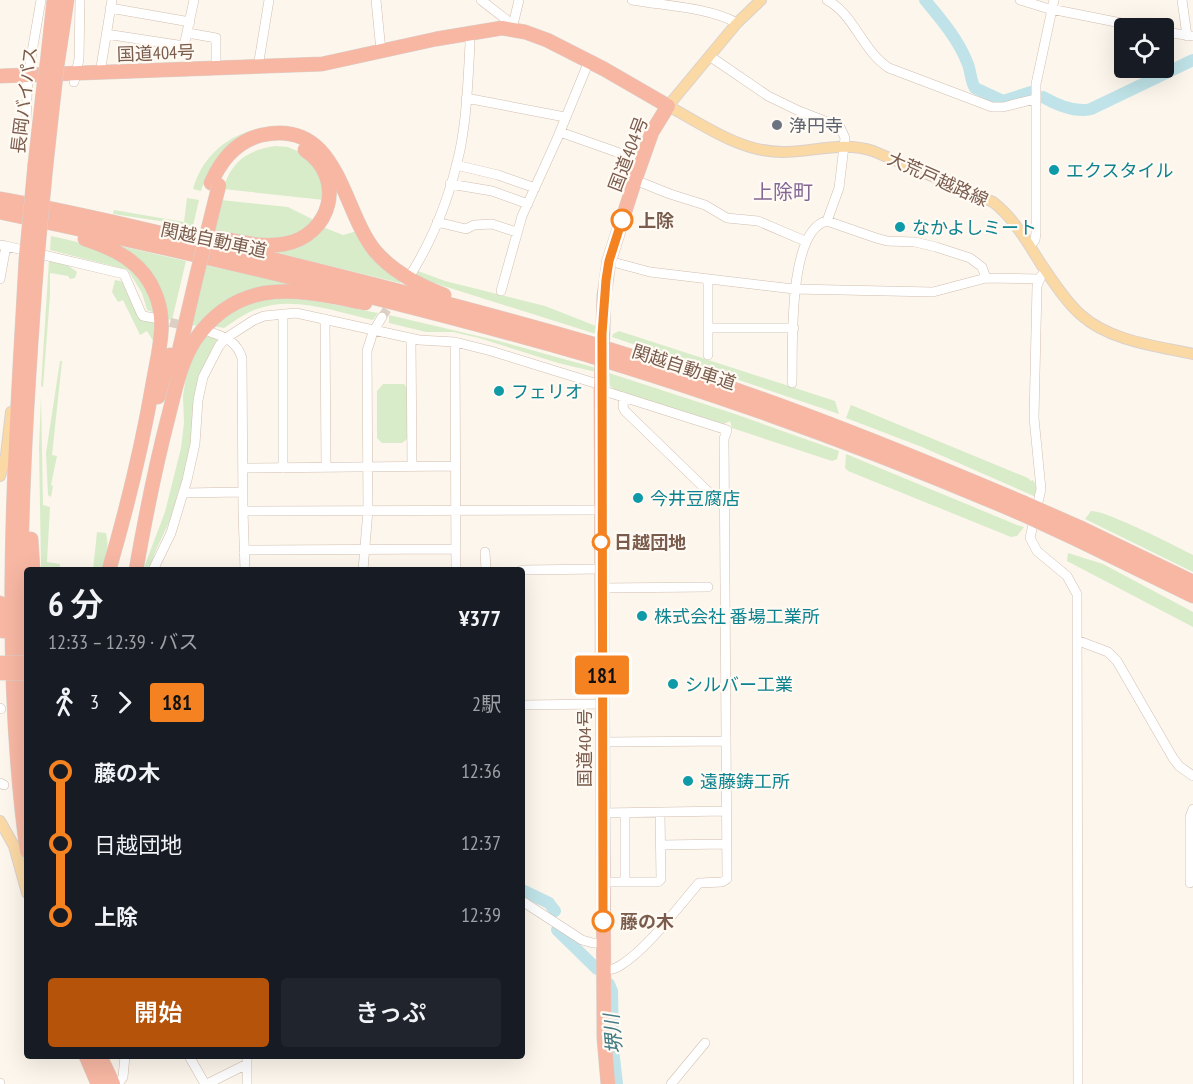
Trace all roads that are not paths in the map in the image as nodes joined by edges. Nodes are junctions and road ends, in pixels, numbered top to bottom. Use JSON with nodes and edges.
{"nodes":[{"id":1,"x":41,"y":0,"type":"edge"},
{"id":2,"x":54,"y":0,"type":"edge"},
{"id":3,"x":67,"y":0,"type":"edge"},
{"id":4,"x":80,"y":0,"type":"edge"},
{"id":5,"x":194,"y":0,"type":"edge"},
{"id":6,"x":269,"y":0,"type":"edge"},
{"id":7,"x":376,"y":0,"type":"edge"},
{"id":8,"x":481,"y":0,"type":"edge"},
{"id":9,"x":519,"y":0,"type":"edge"},
{"id":10,"x":632,"y":0,"type":"edge"},
{"id":11,"x":761,"y":0,"type":"edge"},
{"id":12,"x":827,"y":0,"type":"edge"},
{"id":13,"x":1020,"y":0,"type":"edge"},
{"id":14,"x":1182,"y":0,"type":"edge"},
{"id":15,"x":111,"y":4,"type":"edge"},
{"id":16,"x":1053,"y":5,"type":"edge"},
{"id":17,"x":1114,"y":20,"type":"edge"},
{"id":18,"x":190,"y":22,"type":"junction"},
{"id":19,"x":737,"y":23,"type":"junction"},
{"id":20,"x":512,"y":29,"type":"junction"},
{"id":21,"x":188,"y":33,"type":"junction"},
{"id":22,"x":469,"y":33,"type":"junction"},
{"id":23,"x":106,"y":34,"type":"junction"},
{"id":24,"x":1174,"y":34,"type":"edge"},
{"id":25,"x":1190,"y":36,"type":"edge"},
{"id":26,"x":381,"y":51,"type":"junction"},
{"id":27,"x":711,"y":57,"type":"junction"},
{"id":28,"x":589,"y":61,"type":"junction"},
{"id":29,"x":52,"y":65,"type":"junction"},
{"id":30,"x":258,"y":67,"type":"junction"},
{"id":31,"x":216,"y":69,"type":"junction"},
{"id":32,"x":100,"y":73,"type":"junction"},
{"id":33,"x":28,"y":75,"type":"junction"},
{"id":34,"x":0,"y":76,"type":"edge"},
{"id":35,"x":75,"y":78,"type":"junction"},
{"id":36,"x":466,"y":98,"type":"junction"},
{"id":37,"x":1035,"y":99,"type":"junction"},
{"id":38,"x":668,"y":106,"type":"junction"},
{"id":39,"x":565,"y":117,"type":"junction"},
{"id":40,"x":26,"y":121,"type":"dead end"},
{"id":41,"x":560,"y":132,"type":"junction"},
{"id":42,"x":844,"y":146,"type":"junction"},
{"id":43,"x":642,"y":161,"type":"junction"},
{"id":44,"x":456,"y":165,"type":"junction"},
{"id":45,"x":635,"y":180,"type":"junction"},
{"id":46,"x":215,"y":184,"type":"junction"},
{"id":47,"x":450,"y":184,"type":"junction"},
{"id":48,"x":535,"y":188,"type":"junction"},
{"id":49,"x":0,"y":199,"type":"edge"},
{"id":50,"x":528,"y":204,"type":"junction"},
{"id":51,"x":0,"y":212,"type":"edge"},
{"id":52,"x":0,"y":217,"type":"edge"},
{"id":53,"x":98,"y":219,"type":"junction"},
{"id":54,"x":826,"y":221,"type":"junction"},
{"id":55,"x":437,"y":222,"type":"junction"},
{"id":56,"x":516,"y":232,"type":"junction"},
{"id":57,"x":805,"y":241,"type":"junction"},
{"id":58,"x":3,"y":245,"type":"edge"},
{"id":59,"x":1030,"y":246,"type":"junction"},
{"id":60,"x":609,"y":261,"type":"junction"},
{"id":61,"x":30,"y":265,"type":"junction"},
{"id":62,"x":193,"y":273,"type":"junction"},
{"id":63,"x":411,"y":274,"type":"tunnel mouth"},
{"id":64,"x":1043,"y":275,"type":"junction"},
{"id":65,"x":986,"y":278,"type":"junction"},
{"id":66,"x":0,"y":279,"type":"edge"},
{"id":67,"x":708,"y":279,"type":"junction"},
{"id":68,"x":794,"y":289,"type":"junction"},
{"id":69,"x":501,"y":291,"type":"dead end"},
{"id":70,"x":283,"y":314,"type":"junction"},
{"id":71,"x":382,"y":317,"type":"tunnel mouth"},
{"id":72,"x":154,"y":318,"type":"tunnel mouth"},
{"id":73,"x":325,"y":319,"type":"junction"},
{"id":74,"x":708,"y":328,"type":"junction"},
{"id":75,"x":794,"y":328,"type":"junction"},
{"id":76,"x":375,"y":330,"type":"junction"},
{"id":77,"x":210,"y":332,"type":"tunnel mouth"},
{"id":78,"x":226,"y":338,"type":"junction"},
{"id":79,"x":411,"y":339,"type":"junction"},
{"id":80,"x":455,"y":342,"type":"junction"},
{"id":81,"x":543,"y":342,"type":"junction"},
{"id":82,"x":592,"y":350,"type":"junction"},
{"id":83,"x":1193,"y":354,"type":"edge"},
{"id":84,"x":708,"y":355,"type":"dead end"},
{"id":85,"x":792,"y":383,"type":"dead end"},
{"id":86,"x":601,"y":387,"type":"junction"},
{"id":87,"x":624,"y":397,"type":"junction"},
{"id":88,"x":27,"y":411,"type":"junction"},
{"id":89,"x":143,"y":442,"type":"junction"},
{"id":90,"x":161,"y":447,"type":"junction"},
{"id":91,"x":412,"y":466,"type":"junction"},
{"id":92,"x":455,"y":466,"type":"junction"},
{"id":93,"x":326,"y":467,"type":"junction"},
{"id":94,"x":368,"y":467,"type":"junction"},
{"id":95,"x":243,"y":468,"type":"junction"},
{"id":96,"x":283,"y":468,"type":"junction"},
{"id":97,"x":0,"y":476,"type":"edge"},
{"id":98,"x":242,"y":492,"type":"junction"},
{"id":99,"x":184,"y":493,"type":"junction"},
{"id":100,"x":128,"y":504,"type":"junction"},
{"id":101,"x":723,"y":506,"type":"junction"},
{"id":102,"x":147,"y":507,"type":"junction"},
{"id":103,"x":368,"y":510,"type":"junction"},
{"id":104,"x":456,"y":510,"type":"junction"},
{"id":105,"x":601,"y":510,"type":"junction"},
{"id":106,"x":243,"y":512,"type":"junction"},
{"id":107,"x":1079,"y":534,"type":"junction"},
{"id":108,"x":365,"y":548,"type":"junction"},
{"id":109,"x":456,"y":549,"type":"junction"},
{"id":110,"x":244,"y":550,"type":"junction"},
{"id":111,"x":485,"y":552,"type":"dead end"},
{"id":112,"x":33,"y":567,"type":"edge"},
{"id":113,"x":110,"y":567,"type":"edge"},
{"id":114,"x":119,"y":567,"type":"edge"},
{"id":115,"x":128,"y":567,"type":"edge"},
{"id":116,"x":137,"y":567,"type":"edge"},
{"id":117,"x":154,"y":567,"type":"edge"},
{"id":118,"x":245,"y":567,"type":"edge"},
{"id":119,"x":363,"y":567,"type":"edge"},
{"id":120,"x":456,"y":567,"type":"edge"},
{"id":121,"x":486,"y":567,"type":"edge"},
{"id":122,"x":602,"y":569,"type":"junction"},
{"id":123,"x":525,"y":570,"type":"edge"},
{"id":124,"x":1193,"y":582,"type":"edge"},
{"id":125,"x":708,"y":587,"type":"dead end"},
{"id":126,"x":602,"y":588,"type":"junction"},
{"id":127,"x":1193,"y":597,"type":"edge"},
{"id":128,"x":0,"y":603,"type":"edge"},
{"id":129,"x":1079,"y":641,"type":"junction"},
{"id":130,"x":0,"y":663,"type":"edge"},
{"id":131,"x":24,"y":663,"type":"edge"},
{"id":132,"x":0,"y":673,"type":"edge"},
{"id":133,"x":24,"y":673,"type":"edge"},
{"id":134,"x":24,"y":698,"type":"edge"},
{"id":135,"x":602,"y":704,"type":"junction"},
{"id":136,"x":525,"y":705,"type":"edge"},
{"id":137,"x":15,"y":728,"type":"junction"},
{"id":138,"x":725,"y":741,"type":"junction"},
{"id":139,"x":603,"y":742,"type":"junction"},
{"id":140,"x":1193,"y":776,"type":"edge"},
{"id":141,"x":1193,"y":809,"type":"edge"},
{"id":142,"x":726,"y":811,"type":"junction"},
{"id":143,"x":603,"y":813,"type":"junction"},
{"id":144,"x":625,"y":813,"type":"junction"},
{"id":145,"x":660,"y":813,"type":"junction"},
{"id":146,"x":0,"y":821,"type":"edge"},
{"id":147,"x":24,"y":828,"type":"edge"},
{"id":148,"x":726,"y":844,"type":"junction"},
{"id":149,"x":661,"y":845,"type":"junction"},
{"id":150,"x":24,"y":882,"type":"edge"},
{"id":151,"x":603,"y":882,"type":"junction"},
{"id":152,"x":625,"y":882,"type":"junction"},
{"id":153,"x":1190,"y":883,"type":"dead end"},
{"id":154,"x":525,"y":903,"type":"edge"},
{"id":155,"x":603,"y":943,"type":"junction"},
{"id":156,"x":603,"y":971,"type":"junction"},
{"id":157,"x":705,"y":1043,"type":"dead end"},
{"id":158,"x":87,"y":1059,"type":"edge"},
{"id":159,"x":101,"y":1059,"type":"edge"},
{"id":160,"x":125,"y":1059,"type":"edge"},
{"id":161,"x":191,"y":1059,"type":"edge"},
{"id":162,"x":247,"y":1060,"type":"edge"},
{"id":163,"x":98,"y":1084,"type":"edge"},
{"id":164,"x":113,"y":1084,"type":"edge"},
{"id":165,"x":118,"y":1084,"type":"edge"},
{"id":166,"x":206,"y":1084,"type":"edge"},
{"id":167,"x":247,"y":1084,"type":"edge"},
{"id":168,"x":608,"y":1084,"type":"edge"},
{"id":169,"x":671,"y":1084,"type":"edge"},
{"id":170,"x":1078,"y":1084,"type":"edge"}],
"edges":[{"from":1,"to":33,"type":"street"},
{"from":2,"to":29,"type":"highway","name":"長岡バイパス"},
{"from":3,"to":29,"type":"highway","name":"長岡バイパス"},
{"from":4,"to":35,"type":"street"},
{"from":5,"to":18,"type":"street"},
{"from":6,"to":30,"type":"street"},
{"from":7,"to":26,"type":"street"},
{"from":8,"to":20,"type":"street"},
{"from":9,"to":20,"type":"street"},
{"from":10,"to":19,"type":"street"},
{"from":11,"to":19,"type":"main road"},
{"from":12,"to":37,"type":"street"},
{"from":13,"to":16,"type":"street"},
{"from":14,"to":25,"type":"street"},
{"from":15,"to":18,"type":"street"},
{"from":15,"to":23,"type":"street"},
{"from":16,"to":17,"type":"street"},
{"from":16,"to":37,"type":"street"},
{"from":18,"to":21,"type":"street"},
{"from":19,"to":27,"type":"main road"},
{"from":20,"to":22,"type":"highway","name":"国道404号"},
{"from":20,"to":28,"type":"highway","name":"国道404号"},
{"from":21,"to":23,"type":"street"},
{"from":21,"to":31,"type":"street"},
{"from":22,"to":26,"type":"highway","name":"国道404号"},
{"from":22,"to":36,"type":"street"},
{"from":23,"to":32,"type":"street"},
{"from":24,"to":25,"type":"street"},
{"from":26,"to":30,"type":"highway","name":"国道404号"},
{"from":27,"to":38,"type":"main road"},
{"from":27,"to":42,"type":"street"},
{"from":28,"to":38,"type":"highway","name":"国道404号"},
{"from":28,"to":39,"type":"street"},
{"from":29,"to":61,"type":"highway","name":"長岡バイパス","bridge":true},
{"from":30,"to":31,"type":"highway","name":"国道404号"},
{"from":31,"to":32,"type":"highway","name":"国道404号"},
{"from":32,"to":35,"type":"highway","name":"国道404号"},
{"from":33,"to":34,"type":"highway","name":"国道404号"},
{"from":33,"to":35,"type":"highway","name":"国道404号"},
{"from":33,"to":40,"type":"street"},
{"from":36,"to":39,"type":"street"},
{"from":36,"to":44,"type":"street"},
{"from":37,"to":59,"type":"street"},
{"from":38,"to":42,"type":"main road","name":"大荒戸越路線"},
{"from":38,"to":43,"type":"highway","name":"国道404号"},
{"from":39,"to":41,"type":"street"},
{"from":41,"to":43,"type":"street"},
{"from":41,"to":48,"type":"street"},
{"from":42,"to":54,"type":"street"},
{"from":42,"to":59,"type":"main road","name":"大荒戸越路線"},
{"from":43,"to":45,"type":"highway","name":"国道404号"},
{"from":44,"to":47,"type":"street"},
{"from":44,"to":48,"type":"street"},
{"from":45,"to":57,"type":"street"},
{"from":45,"to":60,"type":"highway","name":"国道404号"},
{"from":46,"to":53,"type":"highway"},
{"from":46,"to":62,"type":"highway","bridge":true},
{"from":46,"to":82,"type":"highway"},
{"from":47,"to":50,"type":"street"},
{"from":47,"to":55,"type":"street"},
{"from":48,"to":50,"type":"street"},
{"from":49,"to":53,"type":"highway","name":"関越自動車道"},
{"from":50,"to":56,"type":"street"},
{"from":51,"to":81,"type":"highway","name":"関越自動車道"},
{"from":52,"to":89,"type":"highway"},
{"from":53,"to":82,"type":"highway","name":"関越自動車道"},
{"from":54,"to":57,"type":"street"},
{"from":54,"to":65,"type":"street"},
{"from":55,"to":56,"type":"street"},
{"from":55,"to":63,"type":"street"},
{"from":56,"to":69,"type":"street"},
{"from":57,"to":68,"type":"street"},
{"from":58,"to":66,"type":"street"},
{"from":58,"to":72,"type":"street"},
{"from":59,"to":64,"type":"main road","name":"大荒戸越路線"},
{"from":60,"to":67,"type":"street"},
{"from":60,"to":86,"type":"highway","name":"国道404号"},
{"from":61,"to":88,"type":"highway","name":"長岡バイパス"},
{"from":61,"to":97,"type":"main road"},
{"from":61,"to":137,"type":"highway","name":"長岡バイパス"},
{"from":62,"to":89,"type":"highway"},
{"from":62,"to":90,"type":"highway"},
{"from":64,"to":65,"type":"street"},
{"from":64,"to":83,"type":"main road","name":"大荒戸越路線"},
{"from":64,"to":129,"type":"street"},
{"from":65,"to":68,"type":"street"},
{"from":67,"to":68,"type":"street"},
{"from":67,"to":74,"type":"street"},
{"from":68,"to":75,"type":"street"},
{"from":70,"to":73,"type":"street"},
{"from":70,"to":78,"type":"street"},
{"from":70,"to":96,"type":"street"},
{"from":71,"to":76,"type":"street"},
{"from":73,"to":76,"type":"street"},
{"from":73,"to":93,"type":"street"},
{"from":74,"to":75,"type":"street"},
{"from":74,"to":84,"type":"street"},
{"from":75,"to":85,"type":"street"},
{"from":76,"to":79,"type":"street"},
{"from":76,"to":94,"type":"street"},
{"from":77,"to":78,"type":"street"},
{"from":78,"to":95,"type":"street"},
{"from":78,"to":99,"type":"street"},
{"from":79,"to":80,"type":"street"},
{"from":79,"to":91,"type":"street"},
{"from":80,"to":86,"type":"street"},
{"from":80,"to":92,"type":"street"},
{"from":81,"to":82,"type":"highway","name":"関越自動車道"},
{"from":81,"to":90,"type":"highway"},
{"from":82,"to":107,"type":"highway","name":"関越自動車道","bridge":true},
{"from":86,"to":87,"type":"street"},
{"from":86,"to":105,"type":"highway","name":"国道404号"},
{"from":87,"to":101,"type":"street"},
{"from":87,"to":101,"type":"street"},
{"from":88,"to":112,"type":"highway"},
{"from":88,"to":134,"type":"highway","name":"長岡バイパス"},
{"from":89,"to":100,"type":"highway"},
{"from":90,"to":102,"type":"highway"},
{"from":91,"to":92,"type":"street"},
{"from":91,"to":94,"type":"street"},
{"from":92,"to":104,"type":"street"},
{"from":93,"to":94,"type":"street"},
{"from":93,"to":96,"type":"street"},
{"from":94,"to":103,"type":"street"},
{"from":95,"to":96,"type":"street"},
{"from":95,"to":98,"type":"street"},
{"from":98,"to":99,"type":"street"},
{"from":98,"to":106,"type":"street"},
{"from":99,"to":117,"type":"street"},
{"from":100,"to":113,"type":"highway"},
{"from":100,"to":114,"type":"highway"},
{"from":101,"to":138,"type":"street"},
{"from":102,"to":115,"type":"highway"},
{"from":102,"to":116,"type":"highway"},
{"from":103,"to":104,"type":"street"},
{"from":103,"to":106,"type":"street"},
{"from":103,"to":108,"type":"street"},
{"from":104,"to":105,"type":"street"},
{"from":104,"to":109,"type":"street"},
{"from":105,"to":122,"type":"highway","name":"国道404号"},
{"from":106,"to":110,"type":"street"},
{"from":107,"to":124,"type":"highway","name":"関越自動車道"},
{"from":107,"to":127,"type":"highway","name":"関越自動車道"},
{"from":108,"to":109,"type":"street"},
{"from":108,"to":110,"type":"street"},
{"from":108,"to":119,"type":"street"},
{"from":109,"to":120,"type":"street"},
{"from":110,"to":118,"type":"street"},
{"from":111,"to":121,"type":"street"},
{"from":122,"to":123,"type":"street"},
{"from":122,"to":126,"type":"highway","name":"国道404号"},
{"from":125,"to":126,"type":"street"},
{"from":126,"to":135,"type":"highway","name":"国道404号"},
{"from":128,"to":137,"type":"highway"},
{"from":129,"to":140,"type":"street"},
{"from":129,"to":170,"type":"street"},
{"from":130,"to":131,"type":"highway","bridge":true},
{"from":132,"to":133,"type":"highway","bridge":true},
{"from":135,"to":136,"type":"street"},
{"from":135,"to":139,"type":"highway","name":"国道404号"},
{"from":137,"to":147,"type":"highway","name":"長岡バイパス"},
{"from":138,"to":139,"type":"street"},
{"from":138,"to":142,"type":"street"},
{"from":139,"to":143,"type":"highway","name":"国道404号"},
{"from":141,"to":153,"type":"street"},
{"from":142,"to":145,"type":"street"},
{"from":142,"to":148,"type":"street"},
{"from":143,"to":144,"type":"street"},
{"from":143,"to":151,"type":"highway","name":"国道404号"},
{"from":144,"to":145,"type":"street"},
{"from":144,"to":152,"type":"street"},
{"from":145,"to":149,"type":"street"},
{"from":146,"to":150,"type":"main road"},
{"from":148,"to":149,"type":"street"},
{"from":148,"to":156,"type":"street"},
{"from":149,"to":152,"type":"street"},
{"from":151,"to":152,"type":"street"},
{"from":151,"to":155,"type":"highway","name":"国道404号"},
{"from":154,"to":155,"type":"street"},
{"from":155,"to":156,"type":"highway","name":"国道404号"},
{"from":156,"to":168,"type":"highway","name":"国道404号"},
{"from":157,"to":169,"type":"street"},
{"from":158,"to":163,"type":"highway"},
{"from":159,"to":164,"type":"highway"},
{"from":160,"to":165,"type":"street"},
{"from":161,"to":166,"type":"street"},
{"from":162,"to":166,"type":"street"},
{"from":162,"to":167,"type":"street"}]}
